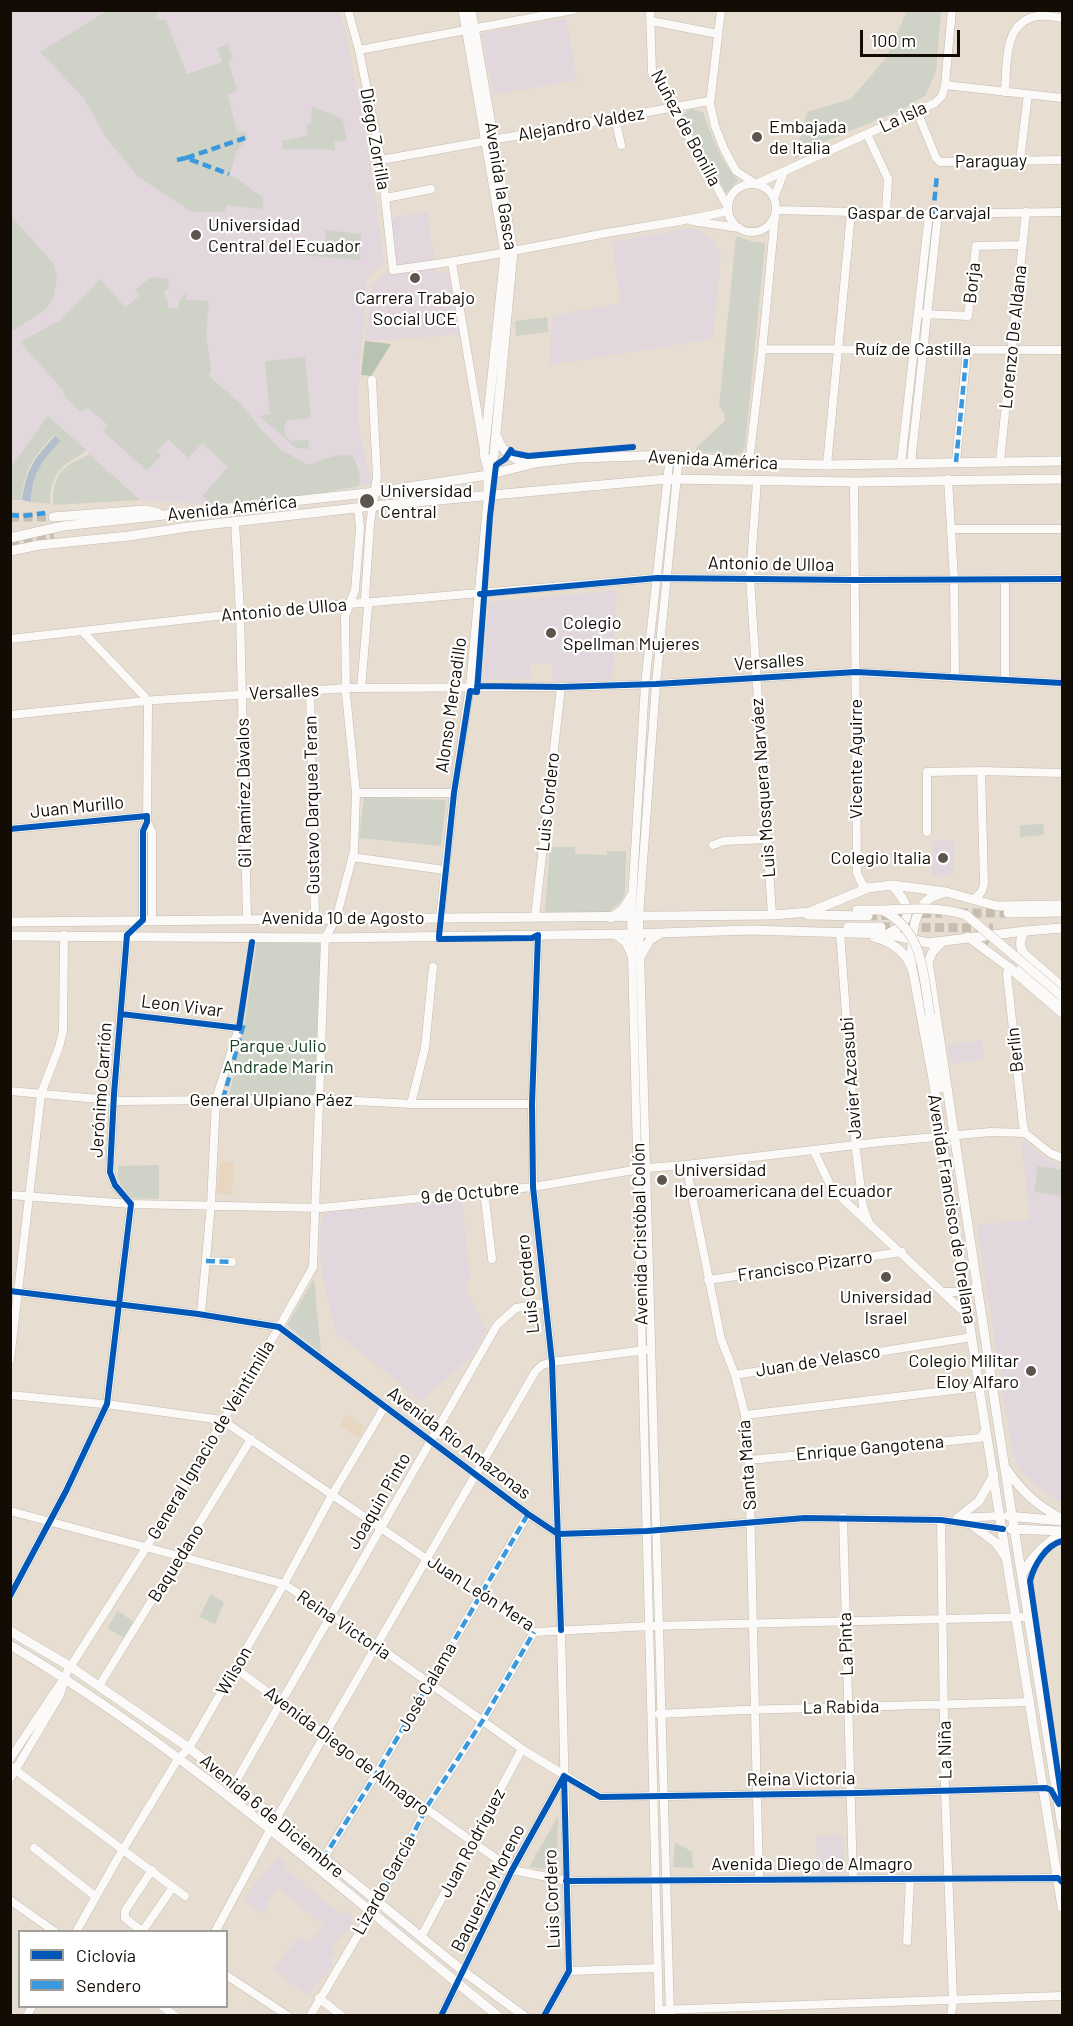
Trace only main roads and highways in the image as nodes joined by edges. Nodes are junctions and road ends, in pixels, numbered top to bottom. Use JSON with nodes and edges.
{"nodes":[{"id":1,"x":463,"y":10,"type":"edge"},
{"id":2,"x":471,"y":10,"type":"edge"},
{"id":3,"x":470,"y":30,"type":"junction"},
{"id":4,"x":509,"y":252,"type":"junction"},
{"id":5,"x":495,"y":432,"type":"junction"},
{"id":6,"x":1062,"y":461,"type":"edge"},
{"id":7,"x":535,"y":463,"type":"junction"},
{"id":8,"x":488,"y":472,"type":"junction"},
{"id":9,"x":1062,"y":478,"type":"edge"},
{"id":10,"x":488,"y":495,"type":"junction"},
{"id":11,"x":166,"y":515,"type":"junction"},
{"id":12,"x":53,"y":517,"type":"tunnel mouth"},
{"id":13,"x":188,"y":527,"type":"junction"},
{"id":14,"x":54,"y":537,"type":"tunnel mouth"},
{"id":15,"x":10,"y":538,"type":"edge"},
{"id":16,"x":10,"y":551,"type":"edge"},
{"id":17,"x":892,"y":885,"type":"junction"},
{"id":18,"x":946,"y":892,"type":"junction"},
{"id":19,"x":632,"y":895,"type":"road end"},
{"id":20,"x":1062,"y":904,"type":"edge"},
{"id":21,"x":882,"y":910,"type":"junction"},
{"id":22,"x":810,"y":912,"type":"junction"},
{"id":23,"x":1062,"y":912,"type":"edge"},
{"id":24,"x":1008,"y":914,"type":"tunnel mouth"},
{"id":25,"x":784,"y":915,"type":"junction"},
{"id":26,"x":868,"y":916,"type":"tunnel mouth"},
{"id":27,"x":611,"y":918,"type":"junction"},
{"id":28,"x":10,"y":922,"type":"edge"},
{"id":29,"x":915,"y":924,"type":"junction"},
{"id":30,"x":1062,"y":926,"type":"edge"},
{"id":31,"x":993,"y":928,"type":"tunnel mouth"},
{"id":32,"x":776,"y":930,"type":"junction"},
{"id":33,"x":884,"y":930,"type":"junction"},
{"id":34,"x":1025,"y":931,"type":"junction"},
{"id":35,"x":661,"y":933,"type":"junction"},
{"id":36,"x":860,"y":933,"type":"junction"},
{"id":37,"x":615,"y":934,"type":"junction"},
{"id":38,"x":10,"y":936,"type":"edge"},
{"id":39,"x":968,"y":937,"type":"junction"},
{"id":40,"x":912,"y":940,"type":"junction"},
{"id":41,"x":942,"y":942,"type":"junction"},
{"id":42,"x":928,"y":943,"type":"junction"},
{"id":43,"x":988,"y":944,"type":"tunnel mouth"},
{"id":44,"x":913,"y":973,"type":"junction"},
{"id":45,"x":931,"y":980,"type":"junction"},
{"id":46,"x":1062,"y":987,"type":"edge"},
{"id":47,"x":1062,"y":996,"type":"edge"},
{"id":48,"x":1062,"y":1004,"type":"edge"},
{"id":49,"x":1062,"y":1013,"type":"edge"},
{"id":50,"x":949,"y":1104,"type":"junction"},
{"id":51,"x":999,"y":1429,"type":"junction"},
{"id":52,"x":986,"y":1430,"type":"junction"},
{"id":53,"x":1005,"y":1468,"type":"junction"},
{"id":54,"x":994,"y":1475,"type":"junction"},
{"id":55,"x":1000,"y":1516,"type":"junction"},
{"id":56,"x":959,"y":1517,"type":"road end"},
{"id":57,"x":1013,"y":1517,"type":"junction"},
{"id":58,"x":1062,"y":1520,"type":"edge"},
{"id":59,"x":972,"y":1525,"type":"road end"},
{"id":60,"x":1003,"y":1529,"type":"junction"},
{"id":61,"x":1015,"y":1529,"type":"junction"},
{"id":62,"x":1062,"y":1532,"type":"edge"},
{"id":63,"x":1008,"y":1561,"type":"junction"},
{"id":64,"x":1023,"y":1573,"type":"junction"},
{"id":65,"x":10,"y":1631,"type":"edge"},
{"id":66,"x":10,"y":1645,"type":"edge"},
{"id":67,"x":1044,"y":1788,"type":"junction"},
{"id":68,"x":1059,"y":1804,"type":"junction"},
{"id":69,"x":1062,"y":1826,"type":"edge"},
{"id":70,"x":1061,"y":1879,"type":"edge"},
{"id":71,"x":1062,"y":1907,"type":"edge"},
{"id":72,"x":498,"y":2016,"type":"edge"},
{"id":73,"x":524,"y":2016,"type":"edge"}],
"edges":[{"from":1,"to":3,"type":"main road","name":"Avenida la Gasca"},
{"from":2,"to":3,"type":"main road","name":"Avenida la Gasca"},
{"from":3,"to":4,"type":"main road","name":"Avenida la Gasca"},
{"from":4,"to":5,"type":"main road","name":"Avenida la Gasca"},
{"from":4,"to":8,"type":"main road","name":"Avenida la Gasca"},
{"from":5,"to":7,"type":"main road"},
{"from":5,"to":8,"type":"main road","name":"Avenida la Gasca"},
{"from":6,"to":7,"type":"main road","name":"Avenida América"},
{"from":7,"to":8,"type":"main road","name":"Avenida América"},
{"from":8,"to":10,"type":"main road","name":"Avenida la Gasca"},
{"from":8,"to":11,"type":"main road","name":"Avenida América"},
{"from":9,"to":10,"type":"main road","name":"Avenida América"},
{"from":10,"to":13,"type":"main road","name":"Avenida América"},
{"from":11,"to":12,"type":"main road"},
{"from":11,"to":15,"type":"main road","name":"Avenida América"},
{"from":13,"to":14,"type":"main road"},
{"from":13,"to":16,"type":"main road","name":"Avenida América"},
{"from":17,"to":18,"type":"main road","name":"Avenida 10 de Agosto"},
{"from":17,"to":22,"type":"main road","name":"Avenida 10 de Agosto"},
{"from":17,"to":33,"type":"main road"},
{"from":18,"to":20,"type":"main road","name":"Avenida 10 de Agosto"},
{"from":18,"to":29,"type":"main road"},
{"from":19,"to":27,"type":"main road"},
{"from":21,"to":22,"type":"main road"},
{"from":21,"to":47,"type":"main road","bridge":true},
{"from":21,"to":50,"type":"main road","bridge":true},
{"from":22,"to":25,"type":"main road","name":"Avenida 10 de Agosto"},
{"from":23,"to":24,"type":"main road"},
{"from":25,"to":26,"type":"main road","name":"Avenida 10 de Agosto"},
{"from":25,"to":27,"type":"main road","name":"Avenida 10 de Agosto"},
{"from":27,"to":28,"type":"main road","name":"Avenida 10 de Agosto"},
{"from":29,"to":40,"type":"main road"},
{"from":29,"to":42,"type":"main road"},
{"from":30,"to":31,"type":"main road","name":"Avenida 10 de Agosto"},
{"from":30,"to":34,"type":"main road","name":"Avenida 10 de Agosto"},
{"from":32,"to":33,"type":"main road","name":"Avenida 10 de Agosto"},
{"from":32,"to":35,"type":"main road","name":"Avenida 10 de Agosto"},
{"from":32,"to":36,"type":"main road","name":"Avenida 10 de Agosto"},
{"from":33,"to":36,"type":"main road","name":"Avenida 10 de Agosto"},
{"from":33,"to":40,"type":"main road","name":"Avenida 10 de Agosto"},
{"from":34,"to":39,"type":"main road","name":"Avenida 10 de Agosto"},
{"from":34,"to":46,"type":"main road"},
{"from":35,"to":37,"type":"main road","name":"Avenida 10 de Agosto"},
{"from":35,"to":37,"type":"main road"},
{"from":36,"to":44,"type":"main road","name":"Avenida Francisco de Orellana"},
{"from":37,"to":38,"type":"main road","name":"Avenida 10 de Agosto"},
{"from":39,"to":41,"type":"main road","name":"Avenida 10 de Agosto"},
{"from":39,"to":49,"type":"main road"},
{"from":40,"to":42,"type":"main road","name":"Avenida 10 de Agosto"},
{"from":40,"to":44,"type":"main road"},
{"from":41,"to":42,"type":"main road","name":"Avenida 10 de Agosto"},
{"from":41,"to":45,"type":"main road","name":"Avenida Francisco de Orellana"},
{"from":43,"to":48,"type":"main road"},
{"from":44,"to":45,"type":"main road"},
{"from":44,"to":52,"type":"main road","name":"Avenida Francisco de Orellana"},
{"from":45,"to":50,"type":"main road","name":"Avenida Francisco de Orellana"},
{"from":50,"to":51,"type":"main road","name":"Avenida Francisco de Orellana"},
{"from":51,"to":52,"type":"main road"},
{"from":51,"to":53,"type":"main road","name":"Avenida Francisco de Orellana"},
{"from":52,"to":54,"type":"main road","name":"Avenida Francisco de Orellana"},
{"from":53,"to":57,"type":"main road","name":"Avenida Francisco de Orellana"},
{"from":53,"to":58,"type":"main road"},
{"from":54,"to":55,"type":"main road","name":"Avenida Francisco de Orellana"},
{"from":54,"to":56,"type":"main road"},
{"from":55,"to":57,"type":"main road"},
{"from":55,"to":60,"type":"main road","name":"Avenida Francisco de Orellana"},
{"from":57,"to":58,"type":"main road"},
{"from":57,"to":61,"type":"main road","name":"Avenida Francisco de Orellana"},
{"from":59,"to":63,"type":"main road"},
{"from":60,"to":61,"type":"main road"},
{"from":60,"to":63,"type":"main road","name":"Avenida Francisco de Orellana"},
{"from":61,"to":62,"type":"main road"},
{"from":61,"to":64,"type":"main road","name":"Avenida Francisco de Orellana"},
{"from":62,"to":64,"type":"main road"},
{"from":63,"to":67,"type":"main road","name":"Avenida Francisco de Orellana"},
{"from":64,"to":68,"type":"main road","name":"Avenida Francisco de Orellana"},
{"from":65,"to":73,"type":"main road","name":"Avenida 6 de Diciembre"},
{"from":66,"to":72,"type":"main road","name":"Avenida 6 de Diciembre"},
{"from":67,"to":68,"type":"main road"},
{"from":67,"to":70,"type":"main road","name":"Avenida Francisco de Orellana"},
{"from":68,"to":69,"type":"main road","name":"Avenida Francisco de Orellana"},
{"from":70,"to":71,"type":"main road","name":"Avenida Francisco de Orellana"}]}
